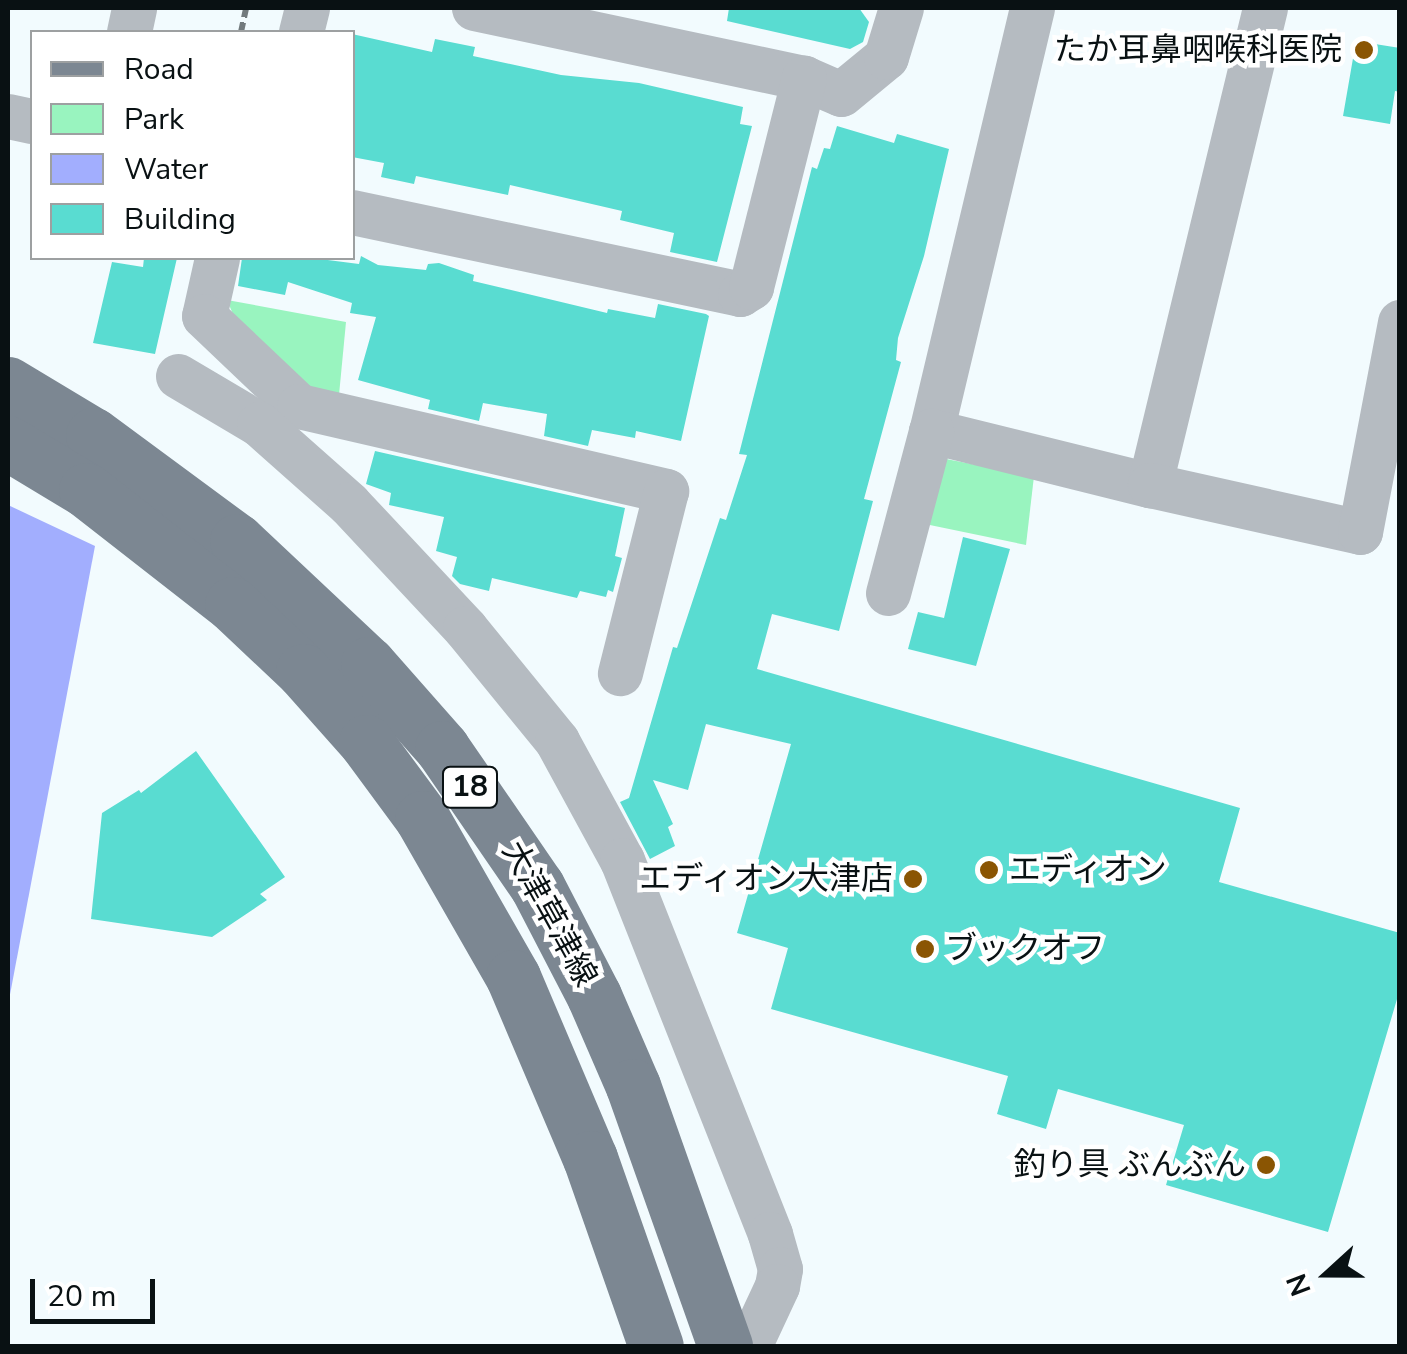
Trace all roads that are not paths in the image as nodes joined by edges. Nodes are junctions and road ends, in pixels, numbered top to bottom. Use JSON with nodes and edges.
{"nodes":[{"id":1,"x":474,"y":8,"type":"edge"},
{"id":2,"x":901,"y":8,"type":"edge"},
{"id":3,"x":1032,"y":8,"type":"edge"},
{"id":4,"x":1265,"y":8,"type":"edge"},
{"id":5,"x":804,"y":78,"type":"junction"},
{"id":6,"x":355,"y":213,"type":"edge"},
{"id":7,"x":217,"y":260,"type":"edge"},
{"id":8,"x":1400,"y":322,"type":"edge"},
{"id":9,"x":178,"y":376,"type":"dead end"},
{"id":10,"x":8,"y":384,"type":"edge"},
{"id":11,"x":931,"y":431,"type":"junction"},
{"id":12,"x":8,"y":443,"type":"edge"},
{"id":13,"x":1150,"y":485,"type":"junction"},
{"id":14,"x":888,"y":593,"type":"dead end"},
{"id":15,"x":620,"y":674,"type":"dead end"},
{"id":16,"x":656,"y":1346,"type":"edge"},
{"id":17,"x":726,"y":1346,"type":"edge"},
{"id":18,"x":748,"y":1346,"type":"edge"}],
"edges":[{"from":1,"to":5,"type":"street"},
{"from":2,"to":5,"type":"street"},
{"from":3,"to":11,"type":"street"},
{"from":4,"to":13,"type":"street"},
{"from":5,"to":6,"type":"street"},
{"from":7,"to":15,"type":"street"},
{"from":8,"to":13,"type":"street"},
{"from":9,"to":18,"type":"street"},
{"from":10,"to":17,"type":"main road","name":"大津草津線","number":"18"},
{"from":11,"to":13,"type":"street"},
{"from":11,"to":14,"type":"street"},
{"from":12,"to":16,"type":"main road","name":"大津草津線","number":"18"}]}
